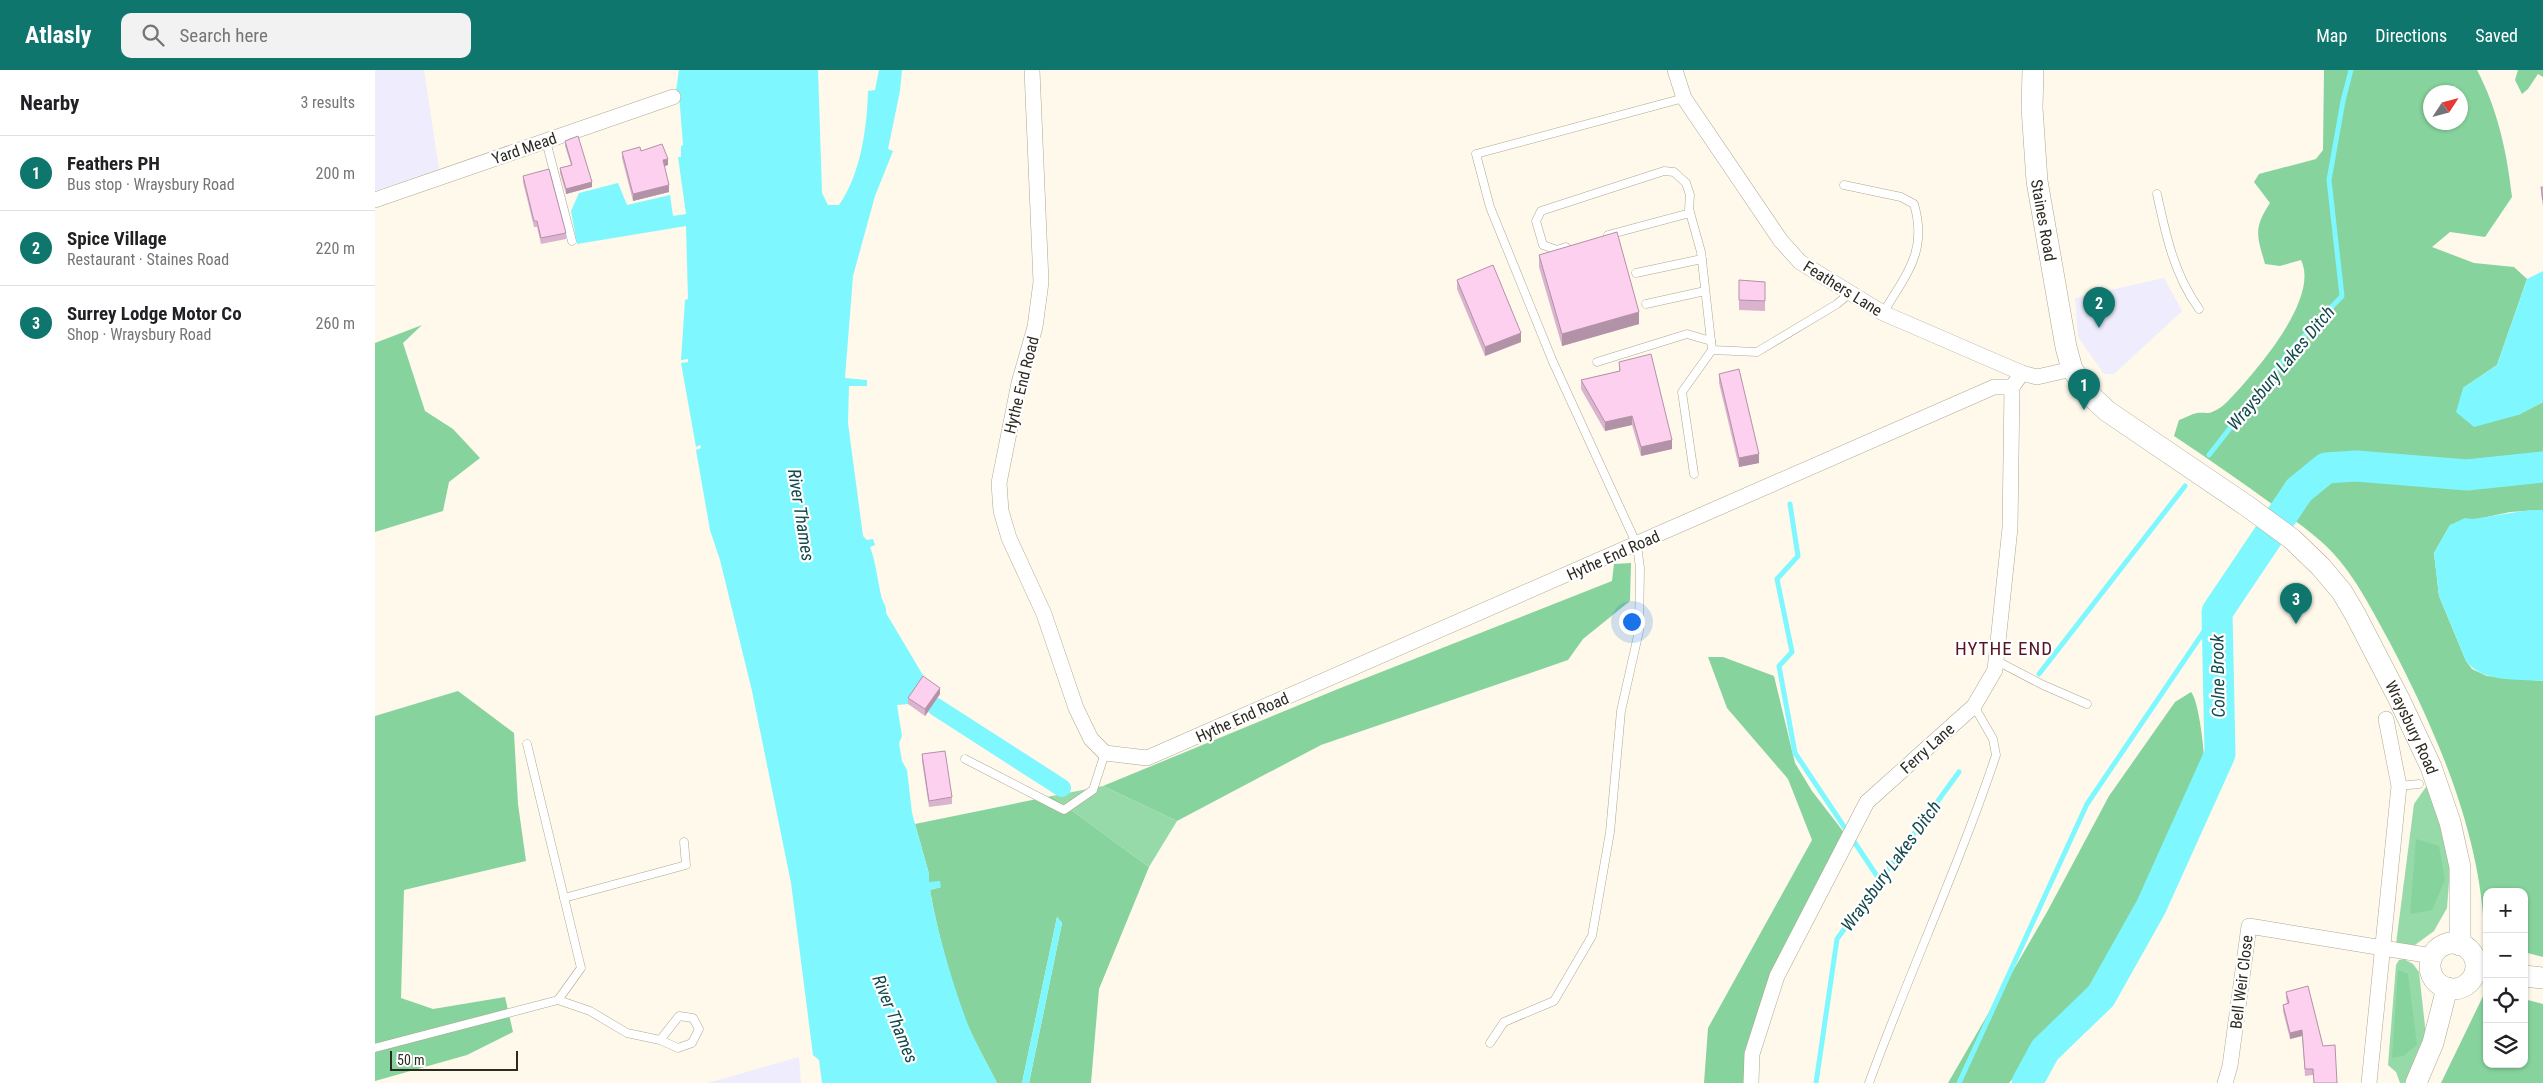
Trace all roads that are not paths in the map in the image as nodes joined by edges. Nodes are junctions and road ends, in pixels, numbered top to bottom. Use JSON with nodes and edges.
{"nodes":[{"id":1,"x":1032,"y":70,"type":"edge"},
{"id":2,"x":1675,"y":70,"type":"edge"},
{"id":3,"x":2033,"y":70,"type":"edge"},
{"id":4,"x":673,"y":97,"type":"dead end"},
{"id":5,"x":1684,"y":98,"type":"junction"},
{"id":6,"x":546,"y":141,"type":"junction"},
{"id":7,"x":1844,"y":185,"type":"dead end"},
{"id":8,"x":2157,"y":194,"type":"dead end"},
{"id":9,"x":375,"y":200,"type":"edge"},
{"id":10,"x":1690,"y":212,"type":"junction"},
{"id":11,"x":1595,"y":239,"type":"edge"},
{"id":12,"x":572,"y":241,"type":"dead end"},
{"id":13,"x":1576,"y":244,"type":"edge"},
{"id":14,"x":1702,"y":259,"type":"junction"},
{"id":15,"x":1636,"y":273,"type":"dead end"},
{"id":16,"x":1705,"y":291,"type":"junction"},
{"id":17,"x":1850,"y":293,"type":"junction"},
{"id":18,"x":1646,"y":304,"type":"dead end"},
{"id":19,"x":2199,"y":309,"type":"dead end"},
{"id":20,"x":1883,"y":313,"type":"junction"},
{"id":21,"x":1711,"y":340,"type":"junction"},
{"id":22,"x":1712,"y":350,"type":"junction"},
{"id":23,"x":1597,"y":362,"type":"dead end"},
{"id":24,"x":2072,"y":369,"type":"junction"},
{"id":25,"x":2022,"y":373,"type":"junction"},
{"id":26,"x":2012,"y":387,"type":"junction"},
{"id":27,"x":1694,"y":474,"type":"dead end"},
{"id":28,"x":1637,"y":545,"type":"junction"},
{"id":29,"x":1997,"y":661,"type":"junction"},
{"id":30,"x":2087,"y":704,"type":"dead end"},
{"id":31,"x":1973,"y":706,"type":"junction"},
{"id":32,"x":2386,"y":719,"type":"dead end"},
{"id":33,"x":527,"y":744,"type":"dead end"},
{"id":34,"x":1105,"y":753,"type":"junction"},
{"id":35,"x":965,"y":759,"type":"dead end"},
{"id":36,"x":2419,"y":784,"type":"dead end"},
{"id":37,"x":2399,"y":786,"type":"junction"},
{"id":38,"x":684,"y":842,"type":"dead end"},
{"id":39,"x":564,"y":898,"type":"junction"},
{"id":40,"x":2460,"y":945,"type":"junction"},
{"id":41,"x":2382,"y":946,"type":"junction"},
{"id":42,"x":2432,"y":956,"type":"junction"},
{"id":43,"x":2481,"y":971,"type":"edge"},
{"id":44,"x":2528,"y":976,"type":"edge"},
{"id":45,"x":2543,"y":978,"type":"edge"},
{"id":46,"x":2447,"y":988,"type":"junction"},
{"id":47,"x":558,"y":1000,"type":"junction"},
{"id":48,"x":660,"y":1040,"type":"junction"},
{"id":49,"x":1490,"y":1043,"type":"dead end"},
{"id":50,"x":375,"y":1048,"type":"edge"},
{"id":51,"x":1751,"y":1083,"type":"edge"},
{"id":52,"x":1869,"y":1083,"type":"edge"},
{"id":53,"x":2225,"y":1083,"type":"edge"},
{"id":54,"x":2369,"y":1083,"type":"edge"},
{"id":55,"x":2416,"y":1083,"type":"edge"}],
"edges":[{"from":1,"to":34,"type":"street","name":"Hythe End Road"},
{"from":2,"to":5,"type":"street","name":"Feathers Lane"},
{"from":3,"to":24,"type":"main road","name":"Staines Road"},
{"from":4,"to":6,"type":"street","name":"Yard Mead"},
{"from":5,"to":17,"type":"street","name":"Feathers Lane"},
{"from":5,"to":28,"type":"lane"},
{"from":6,"to":9,"type":"street","name":"Yard Mead"},
{"from":6,"to":12,"type":"lane"},
{"from":7,"to":20,"type":"lane"},
{"from":8,"to":19,"type":"lane"},
{"from":10,"to":11,"type":"lane"},
{"from":10,"to":13,"type":"lane"},
{"from":10,"to":14,"type":"lane"},
{"from":14,"to":15,"type":"lane"},
{"from":14,"to":16,"type":"lane"},
{"from":16,"to":18,"type":"lane"},
{"from":16,"to":21,"type":"lane"},
{"from":17,"to":20,"type":"street","name":"Feathers Lane"},
{"from":17,"to":22,"type":"lane"},
{"from":20,"to":25,"type":"street","name":"Feathers Lane"},
{"from":21,"to":22,"type":"lane"},
{"from":21,"to":23,"type":"lane"},
{"from":22,"to":27,"type":"lane"},
{"from":24,"to":25,"type":"street","name":"Feathers Lane"},
{"from":24,"to":40,"type":"main road","name":"Wraysbury Road"},
{"from":25,"to":26,"type":"street"},
{"from":26,"to":28,"type":"street","name":"Hythe End Road"},
{"from":26,"to":29,"type":"street","name":"Ferry Lane"},
{"from":28,"to":34,"type":"street","name":"Hythe End Road"},
{"from":28,"to":49,"type":"lane"},
{"from":29,"to":30,"type":"lane"},
{"from":29,"to":31,"type":"street","name":"Ferry Lane"},
{"from":31,"to":51,"type":"street","name":"Ferry Lane"},
{"from":31,"to":52,"type":"lane"},
{"from":32,"to":37,"type":"street","name":"Wraysbury Road"},
{"from":33,"to":39,"type":"lane"},
{"from":34,"to":35,"type":"lane"},
{"from":36,"to":37,"type":"lane"},
{"from":37,"to":41,"type":"street","name":"Wraysbury Road"},
{"from":38,"to":39,"type":"lane"},
{"from":39,"to":47,"type":"lane"},
{"from":40,"to":42,"type":"main road"},
{"from":40,"to":43,"type":"main road"},
{"from":41,"to":42,"type":"street"},
{"from":41,"to":53,"type":"street","name":"Bell Weir Close"},
{"from":41,"to":54,"type":"street","name":"Wraysbury Road"},
{"from":42,"to":46,"type":"main road"},
{"from":43,"to":46,"type":"main road"},
{"from":44,"to":45,"type":"main road"},
{"from":46,"to":55,"type":"main road"},
{"from":47,"to":48,"type":"lane"},
{"from":47,"to":50,"type":"lane"},
{"from":48,"to":48,"type":"lane"}]}
